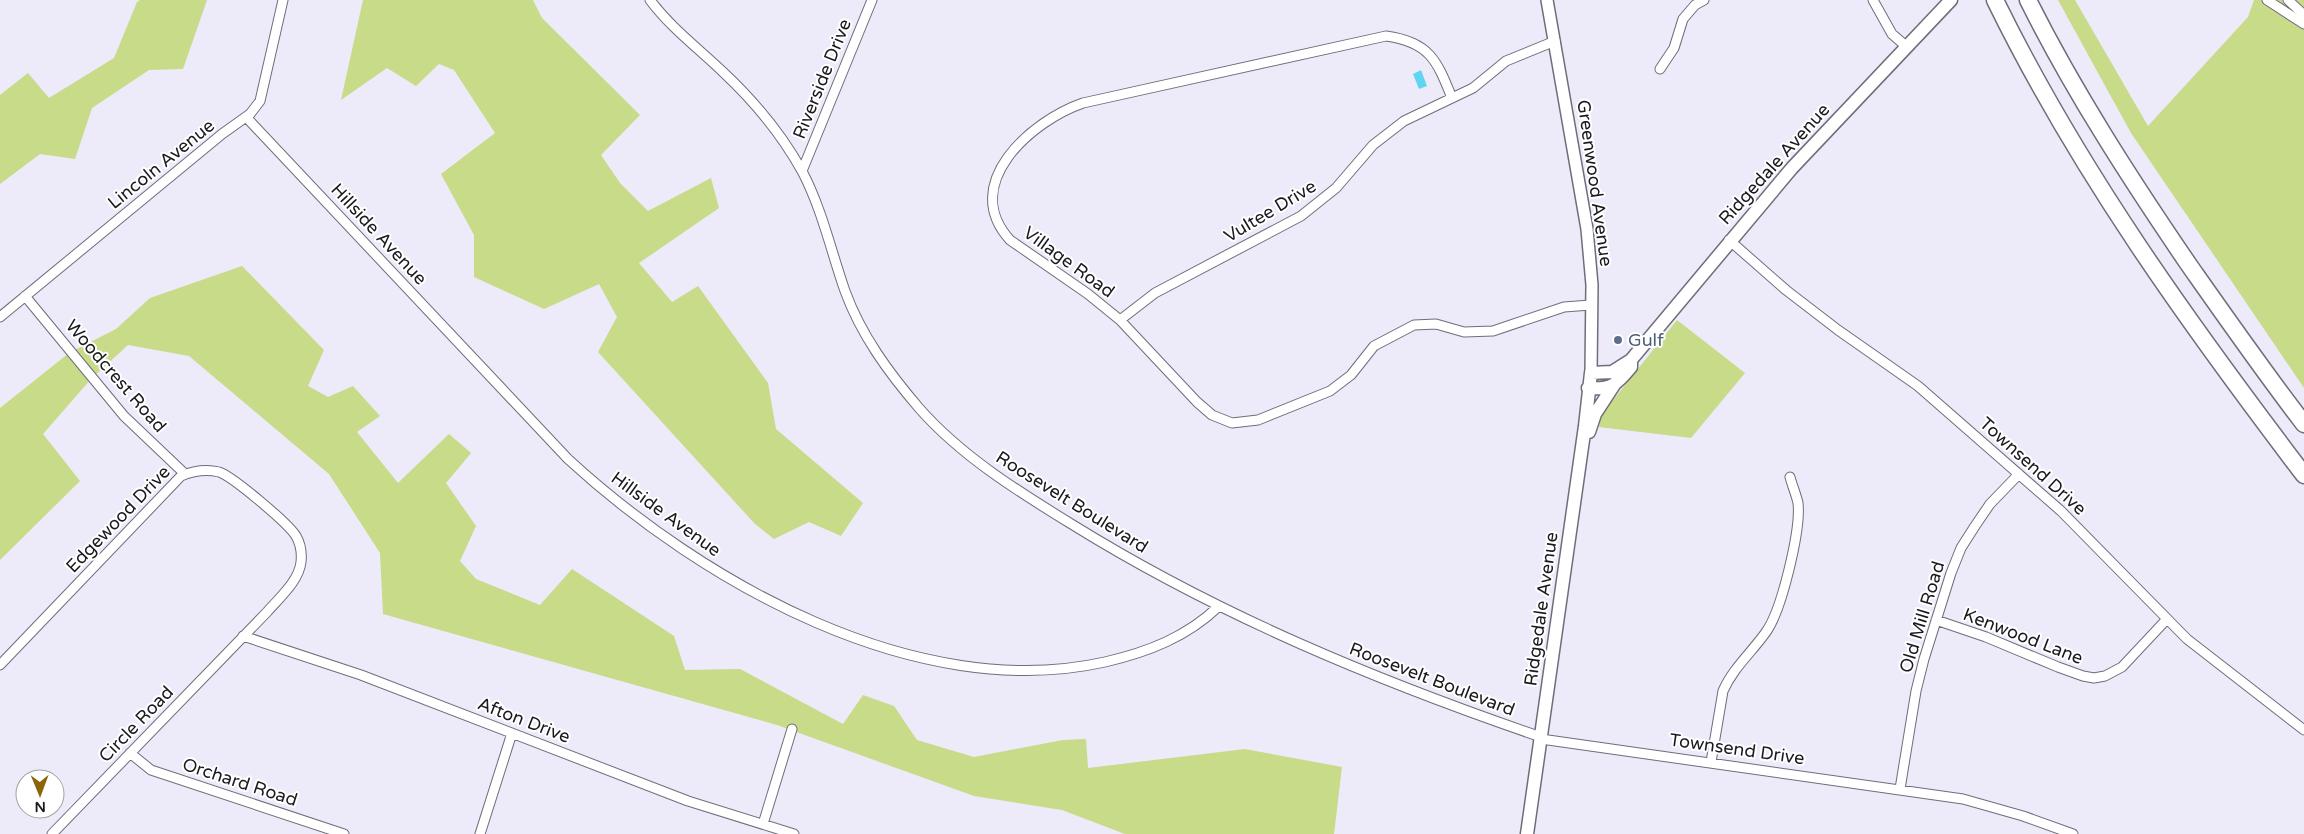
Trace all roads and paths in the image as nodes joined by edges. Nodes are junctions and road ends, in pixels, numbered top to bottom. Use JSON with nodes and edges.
{"nodes":[{"id":1,"x":283,"y":0,"type":"edge"},
{"id":2,"x":650,"y":0,"type":"edge"},
{"id":3,"x":872,"y":0,"type":"edge"},
{"id":4,"x":1547,"y":0,"type":"edge"},
{"id":5,"x":1704,"y":0,"type":"edge"},
{"id":6,"x":1873,"y":0,"type":"edge"},
{"id":7,"x":1951,"y":0,"type":"edge"},
{"id":8,"x":1995,"y":0,"type":"edge"},
{"id":9,"x":2028,"y":0,"type":"edge"},
{"id":10,"x":2268,"y":0,"type":"edge"},
{"id":11,"x":2288,"y":0,"type":"edge"},
{"id":12,"x":2304,"y":15,"type":"edge"},
{"id":13,"x":2304,"y":24,"type":"edge"},
{"id":14,"x":1555,"y":41,"type":"junction"},
{"id":15,"x":1907,"y":47,"type":"junction"},
{"id":16,"x":1660,"y":69,"type":"dead end"},
{"id":17,"x":1452,"y":98,"type":"junction"},
{"id":18,"x":246,"y":117,"type":"junction"},
{"id":19,"x":802,"y":171,"type":"junction"},
{"id":20,"x":1729,"y":240,"type":"junction"},
{"id":21,"x":25,"y":296,"type":"junction"},
{"id":22,"x":1591,"y":305,"type":"junction"},
{"id":23,"x":0,"y":318,"type":"edge"},
{"id":24,"x":1120,"y":320,"type":"junction"},
{"id":25,"x":1631,"y":360,"type":"junction"},
{"id":26,"x":1590,"y":373,"type":"junction"},
{"id":27,"x":1614,"y":385,"type":"junction"},
{"id":28,"x":1588,"y":388,"type":"junction"},
{"id":29,"x":2304,"y":424,"type":"edge"},
{"id":30,"x":1583,"y":440,"type":"junction"},
{"id":31,"x":185,"y":474,"type":"junction"},
{"id":32,"x":2019,"y":474,"type":"junction"},
{"id":33,"x":2304,"y":475,"type":"edge"},
{"id":34,"x":1790,"y":477,"type":"dead end"},
{"id":35,"x":1219,"y":606,"type":"junction"},
{"id":36,"x":1936,"y":620,"type":"junction"},
{"id":37,"x":2167,"y":620,"type":"junction"},
{"id":38,"x":243,"y":636,"type":"junction"},
{"id":39,"x":0,"y":664,"type":"edge"},
{"id":40,"x":792,"y":729,"type":"dead end"},
{"id":41,"x":2304,"y":730,"type":"edge"},
{"id":42,"x":512,"y":733,"type":"junction"},
{"id":43,"x":1541,"y":738,"type":"junction"},
{"id":44,"x":130,"y":753,"type":"junction"},
{"id":45,"x":1711,"y":762,"type":"junction"},
{"id":46,"x":1900,"y":789,"type":"junction"},
{"id":47,"x":763,"y":824,"type":"junction"},
{"id":48,"x":52,"y":834,"type":"edge"},
{"id":49,"x":344,"y":834,"type":"edge"},
{"id":50,"x":480,"y":834,"type":"edge"},
{"id":51,"x":794,"y":834,"type":"edge"},
{"id":52,"x":1527,"y":834,"type":"edge"},
{"id":53,"x":2073,"y":834,"type":"edge"}],
"edges":[{"from":1,"to":18,"type":"street","name":"Lincoln Avenue"},
{"from":2,"to":19,"type":"street","name":"Roosevelt Boulevard"},
{"from":3,"to":19,"type":"street","name":"Riverside Drive"},
{"from":4,"to":14,"type":"street","name":"Greenwood Avenue"},
{"from":5,"to":16,"type":"street"},
{"from":6,"to":15,"type":"street"},
{"from":7,"to":15,"type":"main road","name":"Ridgedale Avenue"},
{"from":8,"to":33,"type":"highway"},
{"from":9,"to":29,"type":"highway"},
{"from":10,"to":13,"type":"street"},
{"from":11,"to":12,"type":"street"},
{"from":14,"to":17,"type":"street","name":"Vultee Drive"},
{"from":14,"to":22,"type":"street","name":"Greenwood Avenue"},
{"from":15,"to":20,"type":"main road","name":"Ridgedale Avenue"},
{"from":17,"to":24,"type":"street","name":"Vultee Drive"},
{"from":17,"to":24,"type":"street","name":"Village Road"},
{"from":18,"to":21,"type":"street","name":"Lincoln Avenue"},
{"from":18,"to":35,"type":"street","name":"Hillside Avenue"},
{"from":19,"to":35,"type":"street","name":"Roosevelt Boulevard"},
{"from":20,"to":25,"type":"main road","name":"Ridgedale Avenue"},
{"from":20,"to":32,"type":"street","name":"Townsend Drive"},
{"from":21,"to":23,"type":"street","name":"Lincoln Avenue"},
{"from":21,"to":31,"type":"street","name":"Woodcrest Road"},
{"from":22,"to":24,"type":"street","name":"Village Road"},
{"from":22,"to":26,"type":"street","name":"Greenwood Avenue"},
{"from":25,"to":26,"type":"main road","name":"Ridgedale Avenue"},
{"from":25,"to":27,"type":"main road","name":"Ridgedale Avenue"},
{"from":26,"to":28,"type":"main road","name":"Ridgedale Avenue"},
{"from":27,"to":28,"type":"main road"},
{"from":27,"to":30,"type":"main road"},
{"from":28,"to":30,"type":"main road","name":"Ridgedale Avenue"},
{"from":30,"to":43,"type":"main road","name":"Ridgedale Avenue"},
{"from":31,"to":38,"type":"street","name":"Edgewood Drive"},
{"from":31,"to":39,"type":"street","name":"Edgewood Drive"},
{"from":32,"to":36,"type":"street","name":"Old Mill Road"},
{"from":32,"to":37,"type":"street","name":"Townsend Drive"},
{"from":34,"to":45,"type":"street"},
{"from":35,"to":43,"type":"street","name":"Roosevelt Boulevard"},
{"from":36,"to":37,"type":"street","name":"Kenwood Lane"},
{"from":36,"to":46,"type":"street","name":"Old Mill Road"},
{"from":37,"to":41,"type":"street","name":"Townsend Drive"},
{"from":38,"to":42,"type":"street","name":"Afton Drive"},
{"from":38,"to":44,"type":"street","name":"Circle Road"},
{"from":40,"to":47,"type":"street"},
{"from":42,"to":47,"type":"street","name":"Afton Drive"},
{"from":42,"to":50,"type":"street"},
{"from":43,"to":45,"type":"street","name":"Townsend Drive"},
{"from":43,"to":52,"type":"main road","name":"Ridgedale Avenue"},
{"from":44,"to":48,"type":"street","name":"Circle Road"},
{"from":44,"to":49,"type":"street","name":"Orchard Road"},
{"from":45,"to":46,"type":"street","name":"Townsend Drive"},
{"from":46,"to":53,"type":"street","name":"Townsend Drive"},
{"from":47,"to":51,"type":"street","name":"Afton Drive"}]}
